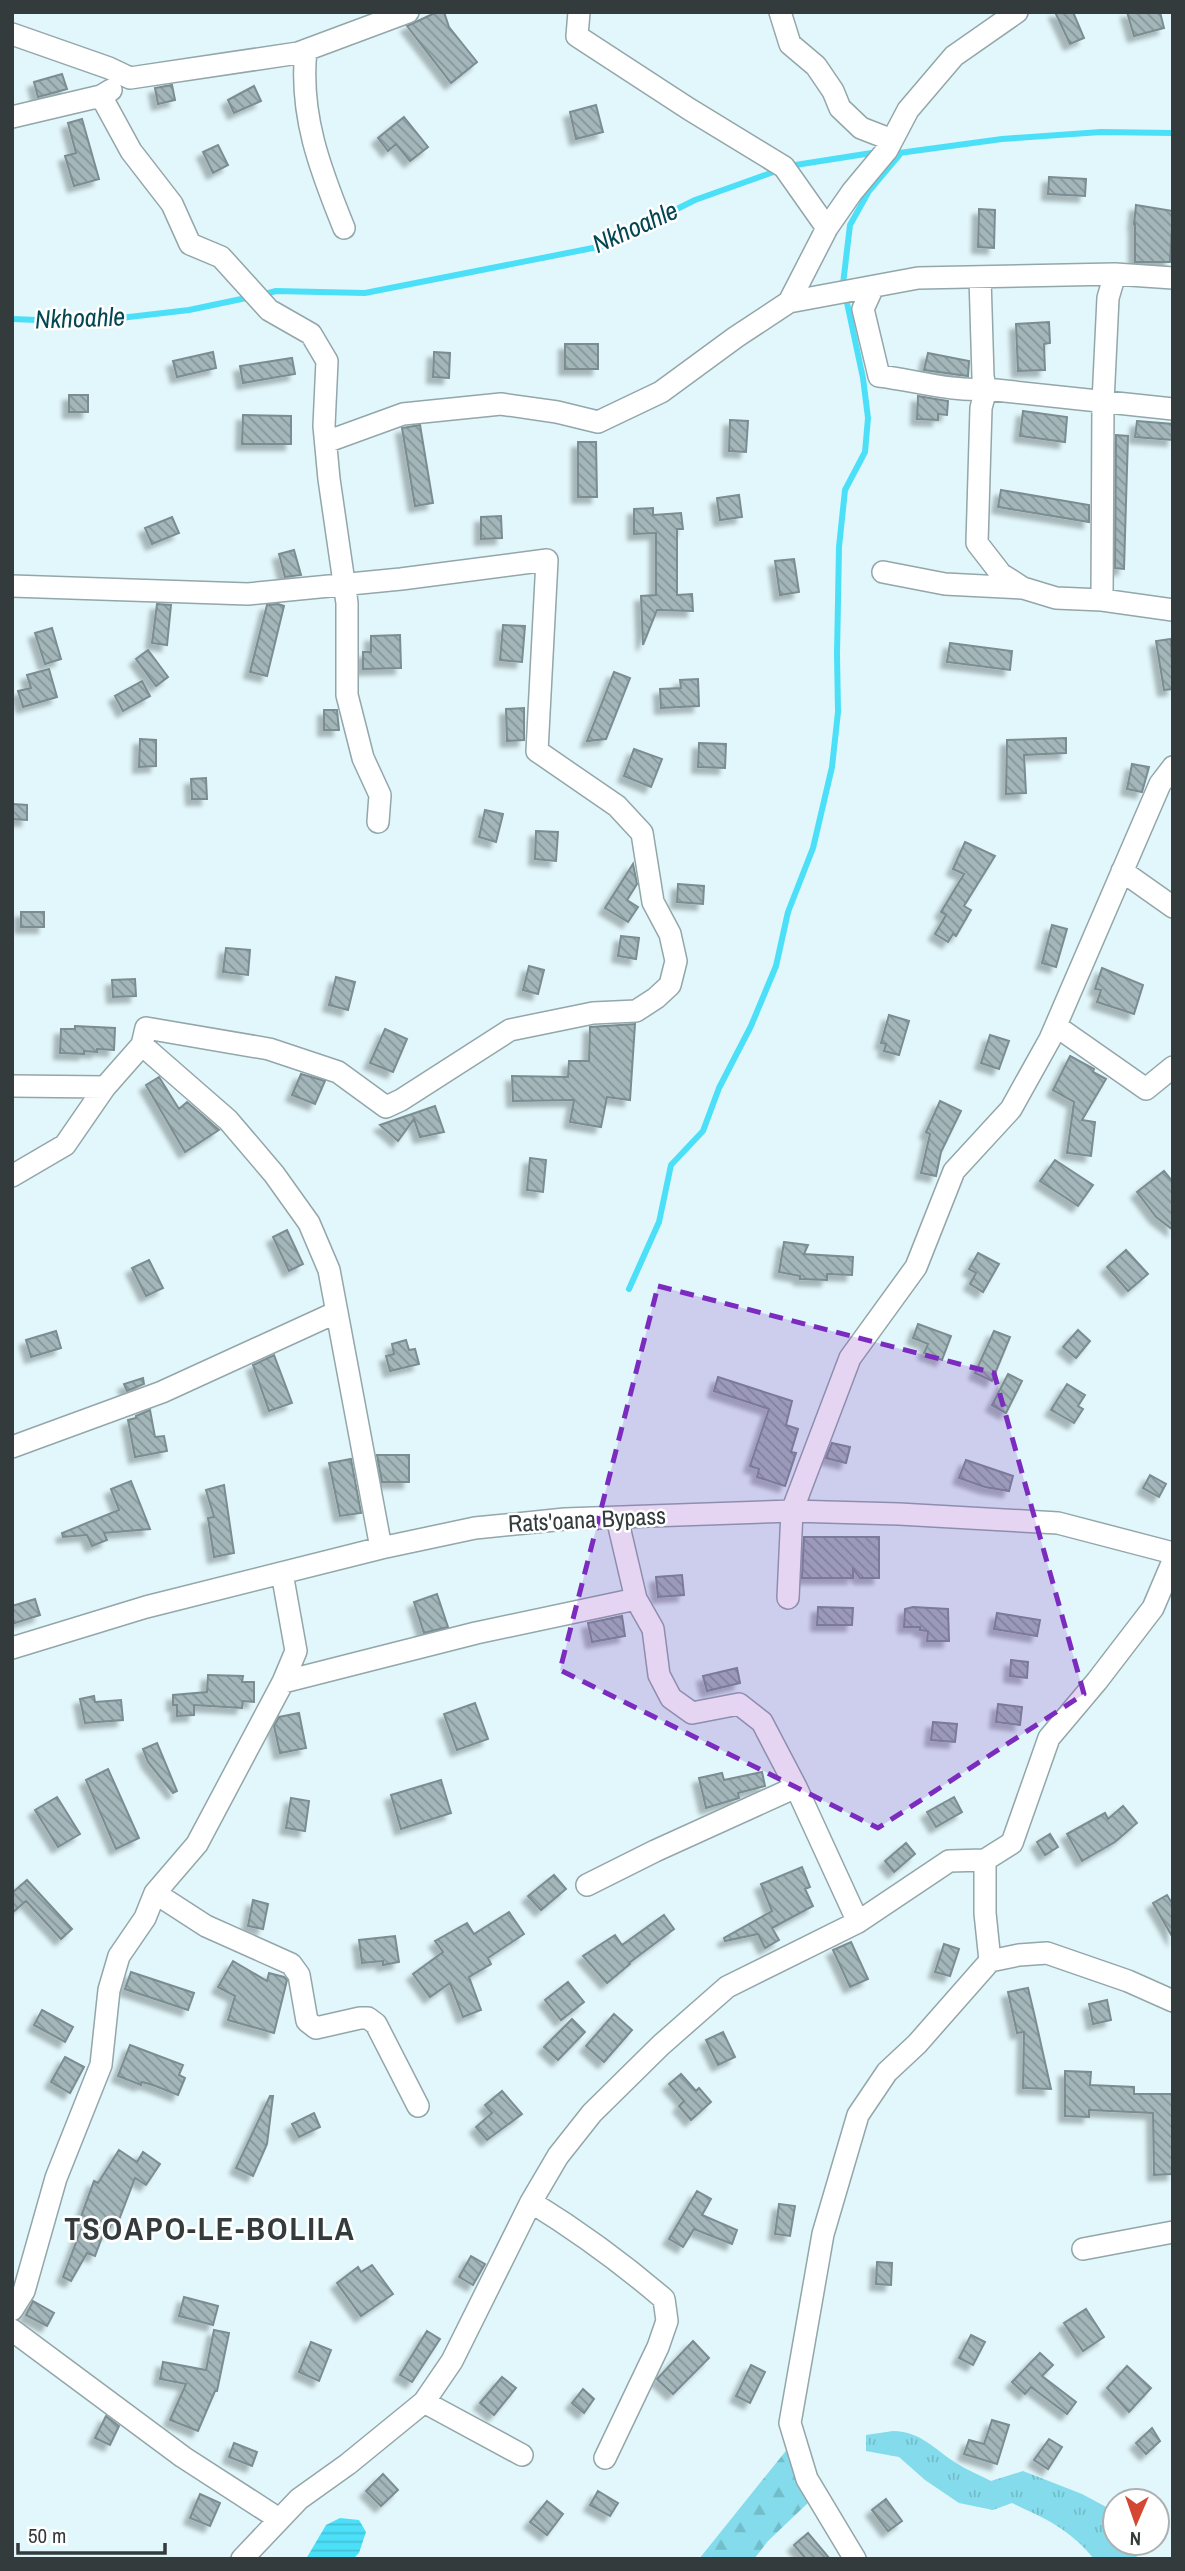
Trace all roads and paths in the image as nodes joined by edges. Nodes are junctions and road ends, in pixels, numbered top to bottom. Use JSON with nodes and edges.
{"nodes":[{"id":1,"x":408,"y":12,"type":"edge"},
{"id":2,"x":579,"y":12,"type":"edge"},
{"id":3,"x":779,"y":12,"type":"edge"},
{"id":4,"x":1017,"y":12,"type":"edge"},
{"id":5,"x":12,"y":34,"type":"edge"},
{"id":6,"x":306,"y":50,"type":"junction"},
{"id":7,"x":130,"y":78,"type":"junction"},
{"id":8,"x":101,"y":96,"type":"junction"},
{"id":9,"x":12,"y":117,"type":"edge"},
{"id":10,"x":892,"y":140,"type":"junction"},
{"id":11,"x":344,"y":228,"type":"dead end"},
{"id":12,"x":827,"y":229,"type":"junction"},
{"id":13,"x":1115,"y":274,"type":"junction"},
{"id":14,"x":980,"y":277,"type":"junction"},
{"id":15,"x":1173,"y":278,"type":"edge"},
{"id":16,"x":873,"y":287,"type":"junction"},
{"id":17,"x":789,"y":302,"type":"junction"},
{"id":18,"x":986,"y":389,"type":"junction"},
{"id":19,"x":1103,"y":402,"type":"junction"},
{"id":20,"x":1173,"y":409,"type":"edge"},
{"id":21,"x":326,"y":442,"type":"junction"},
{"id":22,"x":883,"y":572,"type":"dead end"},
{"id":23,"x":344,"y":584,"type":"junction"},
{"id":24,"x":12,"y":586,"type":"edge"},
{"id":25,"x":1023,"y":588,"type":"junction"},
{"id":26,"x":1102,"y":600,"type":"junction"},
{"id":27,"x":1173,"y":610,"type":"edge"},
{"id":28,"x":1173,"y":767,"type":"edge"},
{"id":29,"x":378,"y":822,"type":"dead end"},
{"id":30,"x":1122,"y":872,"type":"junction"},
{"id":31,"x":1173,"y":907,"type":"edge"},
{"id":32,"x":1056,"y":1026,"type":"junction"},
{"id":33,"x":142,"y":1045,"type":"junction"},
{"id":34,"x":1173,"y":1067,"type":"edge"},
{"id":35,"x":12,"y":1086,"type":"edge"},
{"id":36,"x":105,"y":1087,"type":"junction"},
{"id":37,"x":12,"y":1176,"type":"edge"},
{"id":38,"x":337,"y":1312,"type":"junction"},
{"id":39,"x":12,"y":1447,"type":"edge"},
{"id":40,"x":792,"y":1511,"type":"junction"},
{"id":41,"x":617,"y":1518,"type":"junction"},
{"id":42,"x":381,"y":1548,"type":"junction"},
{"id":43,"x":1173,"y":1553,"type":"edge"},
{"id":44,"x":1173,"y":1561,"type":"edge"},
{"id":45,"x":282,"y":1573,"type":"junction"},
{"id":46,"x":788,"y":1598,"type":"dead end"},
{"id":47,"x":636,"y":1599,"type":"junction"},
{"id":48,"x":12,"y":1648,"type":"edge"},
{"id":49,"x":283,"y":1682,"type":"junction"},
{"id":50,"x":796,"y":1787,"type":"junction"},
{"id":51,"x":985,"y":1860,"type":"junction"},
{"id":52,"x":587,"y":1885,"type":"dead end"},
{"id":53,"x":155,"y":1893,"type":"junction"},
{"id":54,"x":858,"y":1922,"type":"junction"},
{"id":55,"x":990,"y":1961,"type":"junction"},
{"id":56,"x":1173,"y":2001,"type":"edge"},
{"id":57,"x":418,"y":2106,"type":"dead end"},
{"id":58,"x":531,"y":2202,"type":"junction"},
{"id":59,"x":1173,"y":2232,"type":"edge"},
{"id":60,"x":1083,"y":2249,"type":"dead end"},
{"id":61,"x":12,"y":2310,"type":"edge"},
{"id":62,"x":12,"y":2330,"type":"edge"},
{"id":63,"x":424,"y":2402,"type":"junction"},
{"id":64,"x":522,"y":2455,"type":"dead end"},
{"id":65,"x":605,"y":2458,"type":"dead end"},
{"id":66,"x":279,"y":2519,"type":"junction"},
{"id":67,"x":242,"y":2559,"type":"edge"},
{"id":68,"x":855,"y":2559,"type":"edge"}],
"edges":[{"from":1,"to":6,"type":"street"},
{"from":2,"to":12,"type":"street"},
{"from":3,"to":10,"type":"street"},
{"from":4,"to":10,"type":"street"},
{"from":5,"to":7,"type":"street"},
{"from":6,"to":7,"type":"street"},
{"from":6,"to":11,"type":"street"},
{"from":7,"to":8,"type":"street"},
{"from":8,"to":9,"type":"street"},
{"from":8,"to":21,"type":"street"},
{"from":10,"to":12,"type":"street"},
{"from":12,"to":17,"type":"street"},
{"from":13,"to":14,"type":"street"},
{"from":13,"to":15,"type":"street"},
{"from":13,"to":19,"type":"street"},
{"from":14,"to":16,"type":"street"},
{"from":14,"to":18,"type":"street"},
{"from":16,"to":17,"type":"street"},
{"from":16,"to":18,"type":"street"},
{"from":17,"to":21,"type":"street"},
{"from":18,"to":19,"type":"street"},
{"from":18,"to":25,"type":"street"},
{"from":19,"to":20,"type":"street"},
{"from":19,"to":26,"type":"street"},
{"from":21,"to":23,"type":"street"},
{"from":22,"to":25,"type":"street"},
{"from":23,"to":24,"type":"street"},
{"from":23,"to":29,"type":"street"},
{"from":23,"to":33,"type":"street"},
{"from":25,"to":26,"type":"street"},
{"from":26,"to":27,"type":"street"},
{"from":28,"to":30,"type":"street"},
{"from":30,"to":31,"type":"street"},
{"from":30,"to":32,"type":"street"},
{"from":32,"to":34,"type":"street"},
{"from":32,"to":40,"type":"street"},
{"from":33,"to":36,"type":"street"},
{"from":33,"to":38,"type":"street"},
{"from":35,"to":36,"type":"street"},
{"from":36,"to":37,"type":"street"},
{"from":38,"to":39,"type":"street"},
{"from":38,"to":42,"type":"street"},
{"from":40,"to":41,"type":"street","name":"Rats'oana Bypass"},
{"from":40,"to":43,"type":"street","name":"Rats'oana Bypass"},
{"from":40,"to":46,"type":"street"},
{"from":41,"to":42,"type":"street","name":"Rats'oana Bypass"},
{"from":41,"to":47,"type":"street"},
{"from":42,"to":45,"type":"street","name":"Rats'oana Bypass"},
{"from":44,"to":51,"type":"street"},
{"from":45,"to":48,"type":"street","name":"Rats'oana Bypass"},
{"from":45,"to":49,"type":"street"},
{"from":47,"to":49,"type":"street"},
{"from":47,"to":50,"type":"street"},
{"from":49,"to":53,"type":"street"},
{"from":50,"to":52,"type":"street"},
{"from":50,"to":54,"type":"street"},
{"from":51,"to":54,"type":"street"},
{"from":51,"to":55,"type":"street"},
{"from":53,"to":57,"type":"street"},
{"from":53,"to":61,"type":"street"},
{"from":54,"to":58,"type":"street"},
{"from":55,"to":56,"type":"street"},
{"from":55,"to":68,"type":"street"},
{"from":58,"to":63,"type":"street"},
{"from":58,"to":65,"type":"street"},
{"from":59,"to":60,"type":"street"},
{"from":62,"to":66,"type":"street"},
{"from":63,"to":64,"type":"street"},
{"from":63,"to":66,"type":"street"},
{"from":66,"to":67,"type":"street"}]}
